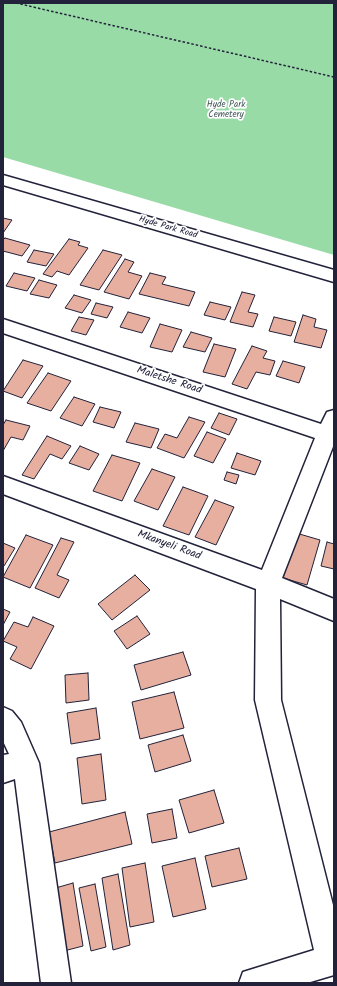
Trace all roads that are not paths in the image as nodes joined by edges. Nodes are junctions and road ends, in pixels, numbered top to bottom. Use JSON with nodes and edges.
{"nodes":[{"id":1,"x":3,"y":180,"type":"edge"},
{"id":2,"x":334,"y":276,"type":"edge"},
{"id":3,"x":3,"y":326,"type":"edge"},
{"id":4,"x":332,"y":429,"type":"edge"},
{"id":5,"x":3,"y":485,"type":"edge"},
{"id":6,"x":268,"y":583,"type":"junction"},
{"id":7,"x":334,"y":610,"type":"edge"},
{"id":8,"x":3,"y":720,"type":"edge"},
{"id":9,"x":14,"y":766,"type":"edge"},
{"id":10,"x":333,"y":960,"type":"edge"},
{"id":11,"x":56,"y":983,"type":"edge"},
{"id":12,"x":254,"y":983,"type":"edge"}],
"edges":[{"from":1,"to":2,"type":"street","name":"Hyde Park Road"},
{"from":3,"to":4,"type":"street","name":"Maletshe Road"},
{"from":4,"to":6,"type":"street"},
{"from":5,"to":6,"type":"street","name":"Mkanyeli Road"},
{"from":6,"to":7,"type":"street","name":"Mkanyeli Road"},
{"from":6,"to":10,"type":"street"},
{"from":8,"to":9,"type":"street"},
{"from":9,"to":11,"type":"street"},
{"from":10,"to":12,"type":"street"}]}
